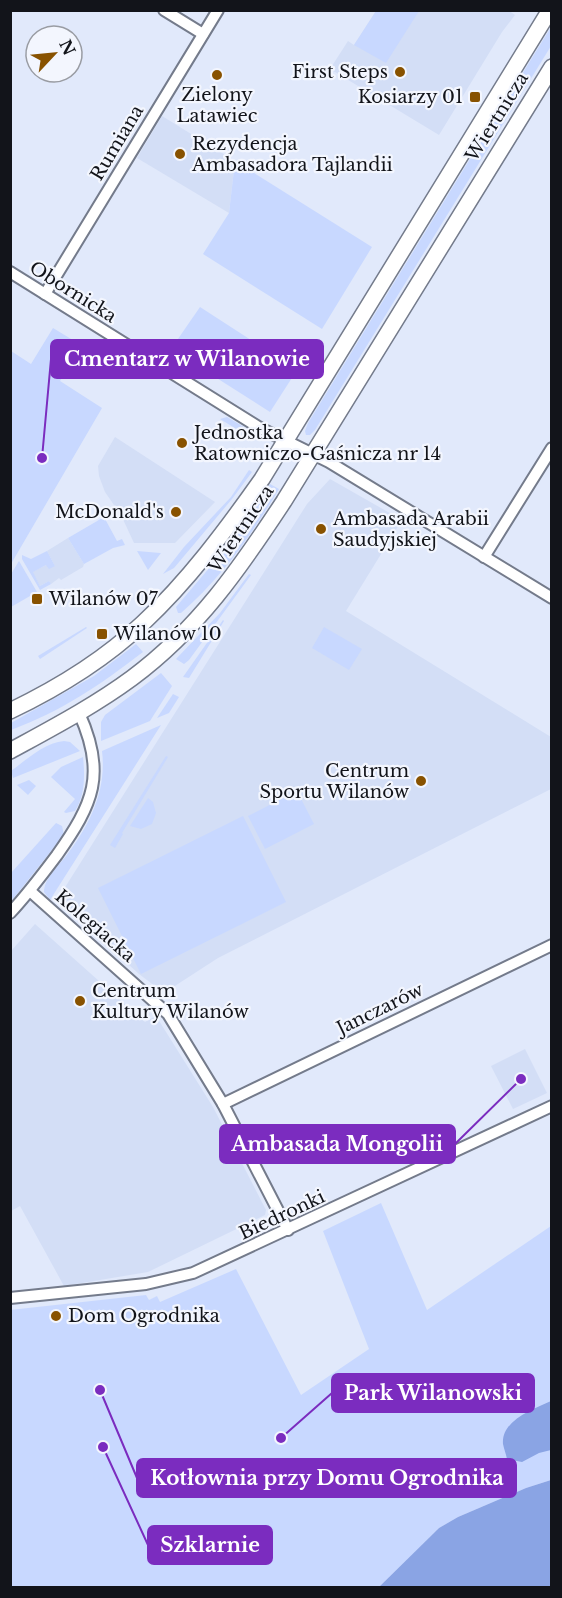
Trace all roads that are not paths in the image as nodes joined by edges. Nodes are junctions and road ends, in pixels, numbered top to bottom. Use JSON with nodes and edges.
{"nodes":[{"id":1,"x":164,"y":10,"type":"edge"},
{"id":2,"x":218,"y":10,"type":"edge"},
{"id":3,"x":550,"y":10,"type":"edge"},
{"id":4,"x":203,"y":34,"type":"junction"},
{"id":5,"x":552,"y":67,"type":"edge"},
{"id":6,"x":10,"y":272,"type":"edge"},
{"id":7,"x":45,"y":294,"type":"junction"},
{"id":8,"x":285,"y":441,"type":"junction"},
{"id":9,"x":552,"y":448,"type":"edge"},
{"id":10,"x":313,"y":454,"type":"junction"},
{"id":11,"x":484,"y":556,"type":"junction"},
{"id":12,"x":552,"y":598,"type":"edge"},
{"id":13,"x":10,"y":711,"type":"edge"},
{"id":14,"x":80,"y":713,"type":"junction"},
{"id":15,"x":10,"y":751,"type":"edge"},
{"id":16,"x":30,"y":891,"type":"junction"},
{"id":17,"x":10,"y":913,"type":"edge"},
{"id":18,"x":552,"y":945,"type":"edge"},
{"id":19,"x":223,"y":1104,"type":"junction"},
{"id":20,"x":552,"y":1106,"type":"edge"},
{"id":21,"x":288,"y":1230,"type":"junction"},
{"id":22,"x":10,"y":1298,"type":"edge"}],
"edges":[{"from":1,"to":4,"type":"street"},
{"from":2,"to":4,"type":"street","name":"Rumiana"},
{"from":3,"to":8,"type":"main road","name":"Wiertnicza"},
{"from":4,"to":7,"type":"street","name":"Rumiana"},
{"from":5,"to":10,"type":"main road","name":"Wiertnicza"},
{"from":6,"to":7,"type":"street","name":"Obornicka"},
{"from":7,"to":8,"type":"street","name":"Obornicka"},
{"from":8,"to":10,"type":"street","name":"Obornicka"},
{"from":8,"to":13,"type":"main road","name":"Wiertnicza"},
{"from":9,"to":11,"type":"street"},
{"from":10,"to":11,"type":"street","name":"Obornicka"},
{"from":10,"to":14,"type":"main road","name":"Wiertnicza"},
{"from":11,"to":12,"type":"street","name":"Obornicka"},
{"from":14,"to":15,"type":"main road","name":"Wiertnicza"},
{"from":14,"to":16,"type":"street"},
{"from":16,"to":17,"type":"street"},
{"from":16,"to":19,"type":"street","name":"Kolegiacka"},
{"from":18,"to":19,"type":"street","name":"Janczarów"},
{"from":19,"to":21,"type":"street","name":"Kolegiacka"},
{"from":20,"to":21,"type":"street","name":"Biedronki"},
{"from":21,"to":22,"type":"street","name":"Biedronki"}]}
